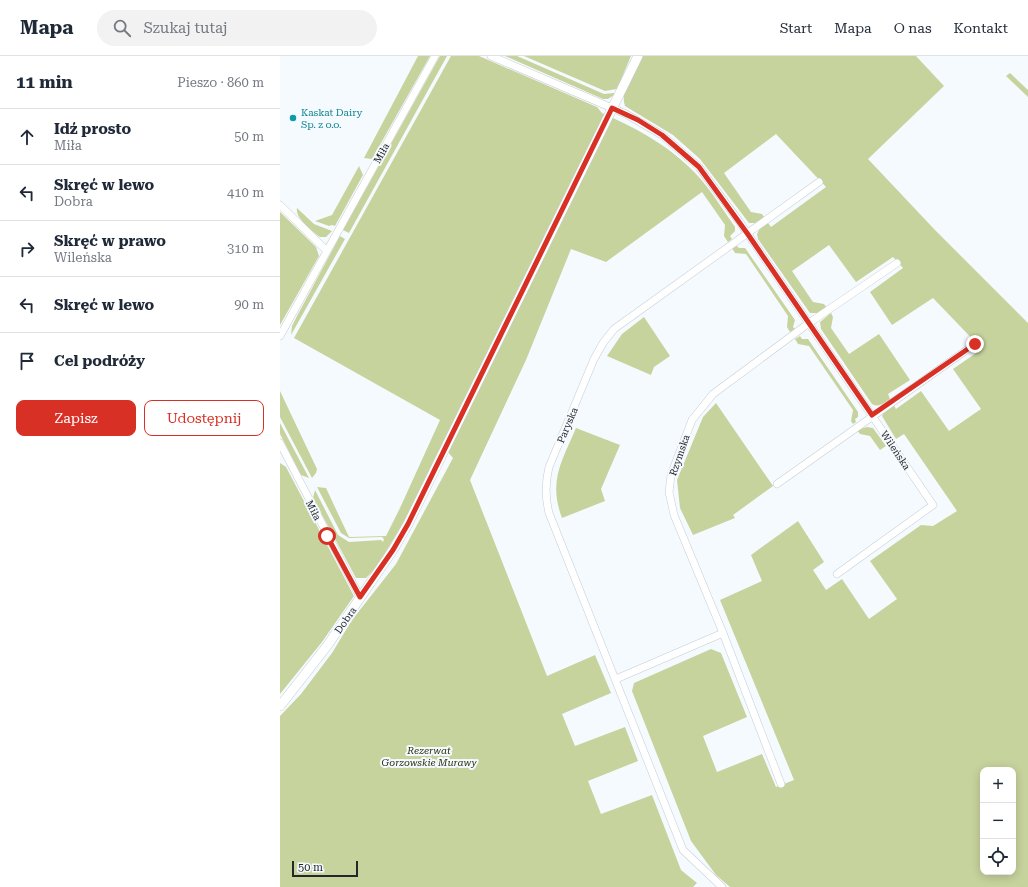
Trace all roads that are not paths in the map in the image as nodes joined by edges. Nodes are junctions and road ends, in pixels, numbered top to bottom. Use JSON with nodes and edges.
{"nodes":[{"id":1,"x":435,"y":56,"type":"edge"},
{"id":2,"x":491,"y":56,"type":"edge"},
{"id":3,"x":638,"y":56,"type":"edge"},
{"id":4,"x":612,"y":108,"type":"junction"},
{"id":5,"x":819,"y":182,"type":"dead end"},
{"id":6,"x":280,"y":205,"type":"edge"},
{"id":7,"x":747,"y":233,"type":"junction"},
{"id":8,"x":327,"y":251,"type":"junction"},
{"id":9,"x":897,"y":263,"type":"dead end"},
{"id":10,"x":809,"y":323,"type":"junction"},
{"id":11,"x":280,"y":336,"type":"edge"},
{"id":12,"x":975,"y":344,"type":"dead end"},
{"id":13,"x":872,"y":415,"type":"junction"},
{"id":14,"x":280,"y":443,"type":"edge"},
{"id":15,"x":777,"y":484,"type":"dead end"},
{"id":16,"x":838,"y":574,"type":"dead end"},
{"id":17,"x":360,"y":597,"type":"junction"},
{"id":18,"x":723,"y":633,"type":"junction"},
{"id":19,"x":616,"y":679,"type":"junction"},
{"id":20,"x":280,"y":706,"type":"edge"},
{"id":21,"x":781,"y":784,"type":"dead end"},
{"id":22,"x":722,"y":887,"type":"edge"}],
"edges":[{"from":1,"to":8,"type":"street","name":"Miła"},
{"from":2,"to":4,"type":"street"},
{"from":3,"to":4,"type":"street","name":"Dobra"},
{"from":4,"to":7,"type":"street","name":"Wileńska"},
{"from":4,"to":17,"type":"street","name":"Dobra"},
{"from":5,"to":7,"type":"street","name":"Paryska"},
{"from":6,"to":8,"type":"street"},
{"from":7,"to":10,"type":"street","name":"Wileńska"},
{"from":7,"to":19,"type":"street","name":"Paryska"},
{"from":8,"to":11,"type":"street","name":"Miła"},
{"from":9,"to":10,"type":"street","name":"Rzymska"},
{"from":10,"to":13,"type":"street","name":"Wileńska"},
{"from":10,"to":18,"type":"street","name":"Rzymska"},
{"from":12,"to":13,"type":"street"},
{"from":13,"to":15,"type":"street"},
{"from":13,"to":16,"type":"street","name":"Wileńska"},
{"from":14,"to":17,"type":"street","name":"Miła"},
{"from":17,"to":20,"type":"street","name":"Dobra"},
{"from":18,"to":19,"type":"street"},
{"from":18,"to":21,"type":"street","name":"Rzymska"},
{"from":19,"to":22,"type":"street","name":"Paryska"}]}
